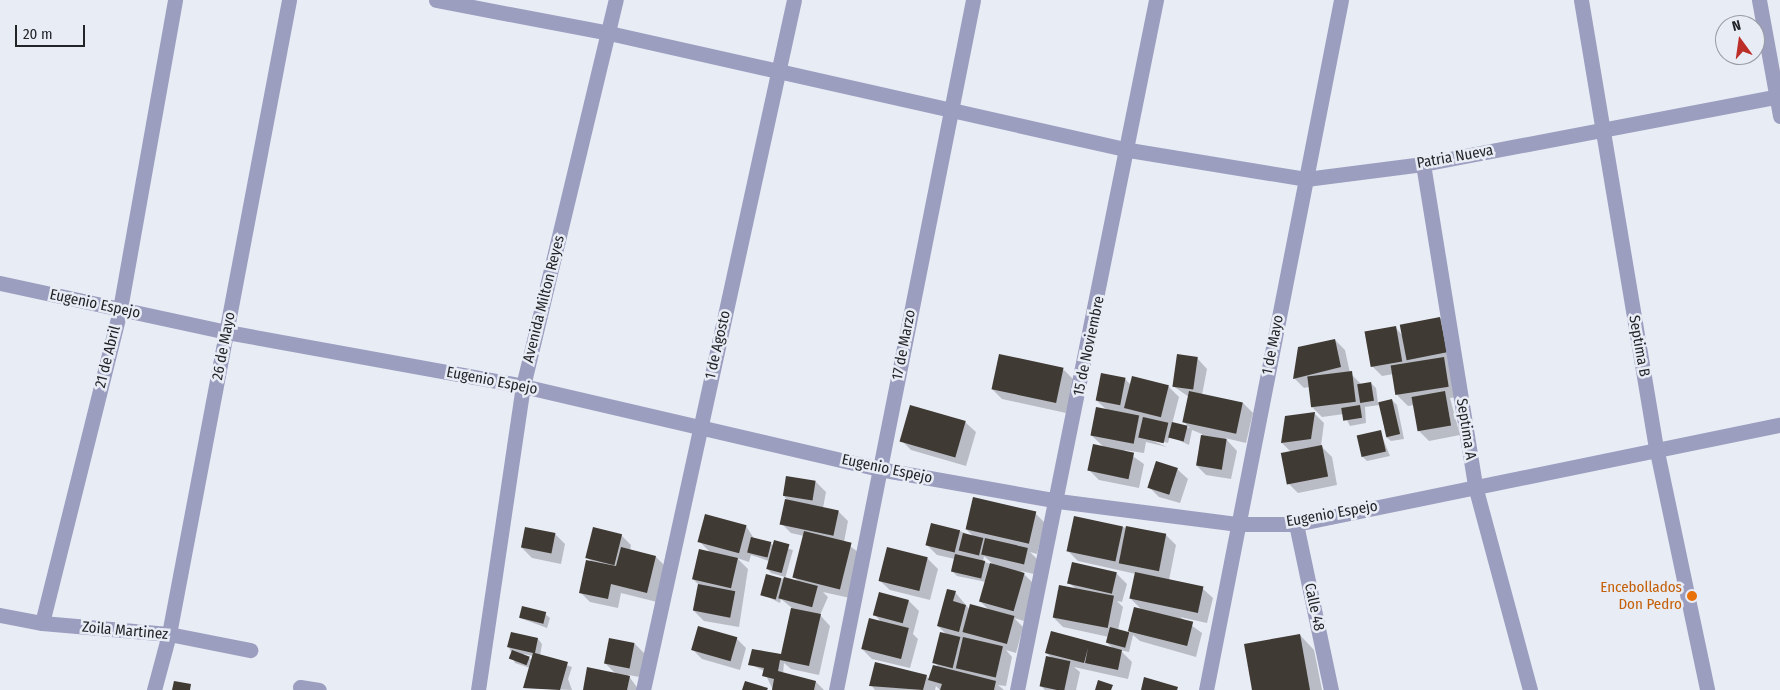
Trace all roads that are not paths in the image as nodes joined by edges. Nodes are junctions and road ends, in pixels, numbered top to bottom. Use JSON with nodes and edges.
{"nodes":[{"id":1,"x":175,"y":0,"type":"edge"},
{"id":2,"x":289,"y":0,"type":"edge"},
{"id":3,"x":436,"y":0,"type":"edge"},
{"id":4,"x":616,"y":0,"type":"edge"},
{"id":5,"x":794,"y":0,"type":"edge"},
{"id":6,"x":973,"y":0,"type":"edge"},
{"id":7,"x":1156,"y":0,"type":"edge"},
{"id":8,"x":1341,"y":0,"type":"edge"},
{"id":9,"x":1581,"y":0,"type":"edge"},
{"id":10,"x":1759,"y":0,"type":"edge"},
{"id":11,"x":609,"y":33,"type":"junction"},
{"id":12,"x":782,"y":72,"type":"junction"},
{"id":13,"x":1778,"y":96,"type":"edge"},
{"id":14,"x":952,"y":110,"type":"junction"},
{"id":15,"x":1780,"y":116,"type":"edge"},
{"id":16,"x":1602,"y":130,"type":"junction"},
{"id":17,"x":1129,"y":150,"type":"junction"},
{"id":18,"x":1422,"y":164,"type":"junction"},
{"id":19,"x":1306,"y":179,"type":"junction"},
{"id":20,"x":0,"y":283,"type":"edge"},
{"id":21,"x":120,"y":309,"type":"junction"},
{"id":22,"x":227,"y":332,"type":"junction"},
{"id":23,"x":523,"y":386,"type":"junction"},
{"id":24,"x":700,"y":425,"type":"junction"},
{"id":25,"x":1780,"y":425,"type":"edge"},
{"id":26,"x":1656,"y":447,"type":"junction"},
{"id":27,"x":879,"y":469,"type":"junction"},
{"id":28,"x":1475,"y":486,"type":"junction"},
{"id":29,"x":1058,"y":501,"type":"junction"},
{"id":30,"x":1237,"y":524,"type":"junction"},
{"id":31,"x":1296,"y":524,"type":"junction"},
{"id":32,"x":0,"y":615,"type":"edge"},
{"id":33,"x":42,"y":623,"type":"junction"},
{"id":34,"x":169,"y":634,"type":"junction"},
{"id":35,"x":250,"y":650,"type":"dead end"},
{"id":36,"x":300,"y":687,"type":"dead end"},
{"id":37,"x":154,"y":690,"type":"edge"},
{"id":38,"x":319,"y":690,"type":"edge"},
{"id":39,"x":478,"y":690,"type":"edge"},
{"id":40,"x":643,"y":690,"type":"edge"},
{"id":41,"x":836,"y":690,"type":"edge"},
{"id":42,"x":1017,"y":690,"type":"edge"},
{"id":43,"x":1206,"y":690,"type":"edge"},
{"id":44,"x":1331,"y":690,"type":"edge"},
{"id":45,"x":1530,"y":690,"type":"edge"},
{"id":46,"x":1707,"y":690,"type":"edge"}],
"edges":[{"from":1,"to":21,"type":"street","name":"21 de Abril"},
{"from":2,"to":22,"type":"street","name":"26 de Mayo"},
{"from":3,"to":11,"type":"street","name":"Patria Nueva"},
{"from":4,"to":11,"type":"street","name":"Avenida Milton Reyes"},
{"from":5,"to":12,"type":"street","name":"1 de Agosto"},
{"from":6,"to":14,"type":"street","name":"17 de Marzo"},
{"from":7,"to":17,"type":"street","name":"15 de Noviembre"},
{"from":8,"to":19,"type":"street","name":"1 de Mayo"},
{"from":9,"to":16,"type":"street","name":"Septima B"},
{"from":10,"to":13,"type":"street"},
{"from":11,"to":12,"type":"street","name":"Patria Nueva"},
{"from":11,"to":23,"type":"street","name":"Avenida Milton Reyes"},
{"from":12,"to":14,"type":"street","name":"Patria Nueva"},
{"from":12,"to":24,"type":"street","name":"1 de Agosto"},
{"from":13,"to":15,"type":"street"},
{"from":13,"to":16,"type":"street","name":"Patria Nueva"},
{"from":14,"to":17,"type":"street","name":"Patria Nueva"},
{"from":14,"to":27,"type":"street","name":"17 de Marzo"},
{"from":16,"to":18,"type":"street","name":"Patria Nueva"},
{"from":16,"to":26,"type":"street","name":"Septima B"},
{"from":17,"to":19,"type":"street","name":"Patria Nueva"},
{"from":17,"to":29,"type":"street","name":"15 de Noviembre"},
{"from":18,"to":19,"type":"street","name":"Patria Nueva"},
{"from":18,"to":28,"type":"street","name":"Septima A"},
{"from":19,"to":30,"type":"street","name":"1 de Mayo"},
{"from":20,"to":21,"type":"street","name":"Eugenio Espejo"},
{"from":21,"to":22,"type":"street","name":"Eugenio Espejo"},
{"from":21,"to":33,"type":"street","name":"21 de Abril"},
{"from":22,"to":23,"type":"street","name":"Eugenio Espejo"},
{"from":22,"to":34,"type":"street","name":"26 de Mayo"},
{"from":23,"to":24,"type":"street","name":"Eugenio Espejo"},
{"from":23,"to":39,"type":"street","name":"Avenida Milton Reyes"},
{"from":24,"to":27,"type":"street","name":"Eugenio Espejo"},
{"from":24,"to":40,"type":"street","name":"1 de Agosto"},
{"from":25,"to":26,"type":"street","name":"Eugenio Espejo"},
{"from":26,"to":28,"type":"street","name":"Eugenio Espejo"},
{"from":26,"to":46,"type":"street","name":"Septima B"},
{"from":27,"to":29,"type":"street","name":"Eugenio Espejo"},
{"from":27,"to":41,"type":"street","name":"17 de Marzo"},
{"from":28,"to":31,"type":"street","name":"Eugenio Espejo"},
{"from":28,"to":45,"type":"street","name":"Septima A"},
{"from":29,"to":30,"type":"street","name":"Eugenio Espejo"},
{"from":29,"to":42,"type":"street","name":"15 de Noviembre"},
{"from":30,"to":31,"type":"street","name":"Eugenio Espejo"},
{"from":30,"to":43,"type":"street","name":"1 de Mayo"},
{"from":31,"to":44,"type":"street","name":"Calle 48"},
{"from":32,"to":33,"type":"street","name":"Zoila Martinez"},
{"from":33,"to":34,"type":"street","name":"Zoila Martinez"},
{"from":34,"to":35,"type":"street","name":"Zoila Martinez"},
{"from":34,"to":37,"type":"street","name":"26 de Mayo"},
{"from":36,"to":38,"type":"street"}]}
